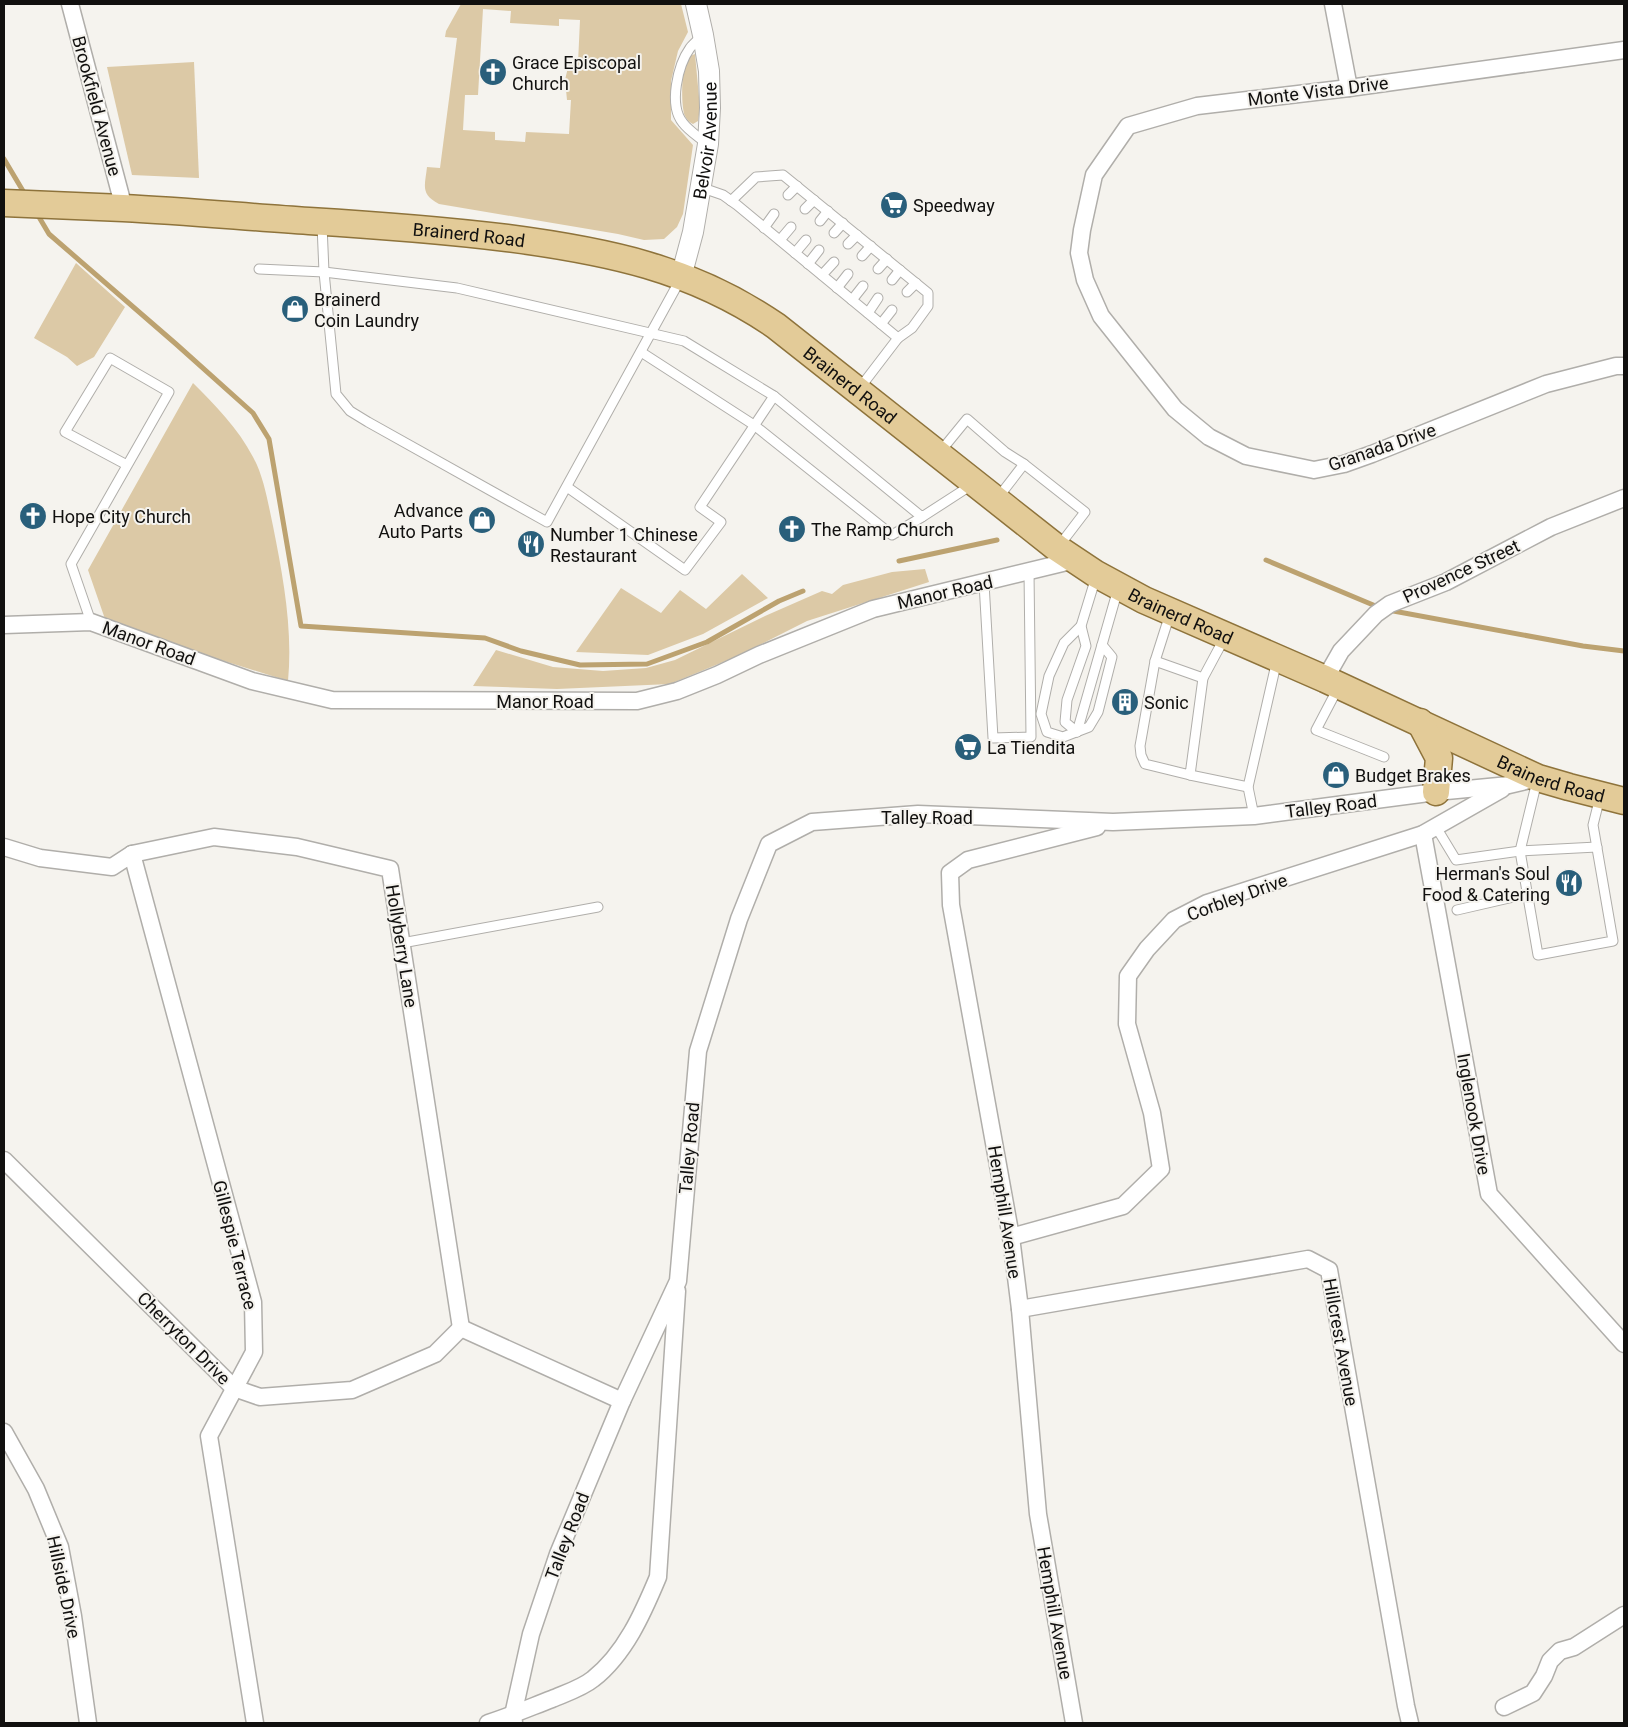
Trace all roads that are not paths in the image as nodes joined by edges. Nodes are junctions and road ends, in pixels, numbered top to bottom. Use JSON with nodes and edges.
{"nodes":[{"id":1,"x":70,"y":4,"type":"edge"},
{"id":2,"x":696,"y":4,"type":"edge"},
{"id":3,"x":1333,"y":4,"type":"edge"},
{"id":4,"x":703,"y":35,"type":"junction"},
{"id":5,"x":1624,"y":50,"type":"edge"},
{"id":6,"x":1349,"y":88,"type":"junction"},
{"id":7,"x":708,"y":144,"type":"junction"},
{"id":8,"x":797,"y":186,"type":"junction"},
{"id":9,"x":700,"y":187,"type":"junction"},
{"id":10,"x":788,"y":195,"type":"dead end"},
{"id":11,"x":814,"y":200,"type":"junction"},
{"id":12,"x":731,"y":201,"type":"junction"},
{"id":13,"x":11,"y":203,"type":"edge"},
{"id":14,"x":124,"y":208,"type":"junction"},
{"id":15,"x":805,"y":209,"type":"dead end"},
{"id":16,"x":828,"y":212,"type":"junction"},
{"id":17,"x":774,"y":214,"type":"dead end"},
{"id":18,"x":322,"y":222,"type":"junction"},
{"id":19,"x":820,"y":222,"type":"dead end"},
{"id":20,"x":843,"y":223,"type":"junction"},
{"id":21,"x":791,"y":227,"type":"dead end"},
{"id":22,"x":764,"y":228,"type":"junction"},
{"id":23,"x":1082,"y":230,"type":"joint"},
{"id":24,"x":834,"y":233,"type":"dead end"},
{"id":25,"x":857,"y":235,"type":"junction"},
{"id":26,"x":780,"y":240,"type":"junction"},
{"id":27,"x":806,"y":240,"type":"dead end"},
{"id":28,"x":848,"y":244,"type":"dead end"},
{"id":29,"x":871,"y":246,"type":"junction"},
{"id":30,"x":819,"y":250,"type":"dead end"},
{"id":31,"x":795,"y":253,"type":"junction"},
{"id":32,"x":862,"y":256,"type":"dead end"},
{"id":33,"x":887,"y":259,"type":"junction"},
{"id":34,"x":834,"y":262,"type":"dead end"},
{"id":35,"x":808,"y":264,"type":"junction"},
{"id":36,"x":259,"y":269,"type":"dead end"},
{"id":37,"x":878,"y":269,"type":"dead end"},
{"id":38,"x":900,"y":270,"type":"junction"},
{"id":39,"x":324,"y":272,"type":"junction"},
{"id":40,"x":848,"y":274,"type":"dead end"},
{"id":41,"x":822,"y":275,"type":"junction"},
{"id":42,"x":682,"y":277,"type":"junction"},
{"id":43,"x":892,"y":280,"type":"dead end"},
{"id":44,"x":916,"y":283,"type":"junction"},
{"id":45,"x":863,"y":286,"type":"dead end"},
{"id":46,"x":838,"y":288,"type":"junction"},
{"id":47,"x":907,"y":292,"type":"dead end"},
{"id":48,"x":878,"y":298,"type":"dead end"},
{"id":49,"x":852,"y":300,"type":"junction"},
{"id":50,"x":892,"y":310,"type":"dead end"},
{"id":51,"x":868,"y":313,"type":"junction"},
{"id":52,"x":881,"y":324,"type":"junction"},
{"id":53,"x":651,"y":333,"type":"junction"},
{"id":54,"x":898,"y":338,"type":"junction"},
{"id":55,"x":641,"y":352,"type":"junction"},
{"id":56,"x":1624,"y":366,"type":"edge"},
{"id":57,"x":858,"y":391,"type":"junction"},
{"id":58,"x":774,"y":396,"type":"junction"},
{"id":59,"x":754,"y":425,"type":"junction"},
{"id":60,"x":938,"y":454,"type":"junction"},
{"id":61,"x":1024,"y":464,"type":"junction"},
{"id":62,"x":127,"y":465,"type":"junction"},
{"id":63,"x":975,"y":482,"type":"junction"},
{"id":64,"x":567,"y":487,"type":"junction"},
{"id":65,"x":1624,"y":498,"type":"edge"},
{"id":66,"x":997,"y":500,"type":"junction"},
{"id":67,"x":922,"y":517,"type":"junction"},
{"id":68,"x":1076,"y":561,"type":"junction"},
{"id":69,"x":1028,"y":572,"type":"junction"},
{"id":70,"x":984,"y":583,"type":"junction"},
{"id":71,"x":1119,"y":587,"type":"junction"},
{"id":72,"x":1170,"y":612,"type":"junction"},
{"id":73,"x":91,"y":622,"type":"junction"},
{"id":74,"x":4,"y":624,"type":"edge"},
{"id":75,"x":1081,"y":626,"type":"junction"},
{"id":76,"x":1226,"y":636,"type":"junction"},
{"id":77,"x":1102,"y":645,"type":"junction"},
{"id":78,"x":1277,"y":658,"type":"junction"},
{"id":79,"x":1155,"y":661,"type":"junction"},
{"id":80,"x":1203,"y":678,"type":"junction"},
{"id":81,"x":1332,"y":682,"type":"junction"},
{"id":82,"x":1420,"y":722,"type":"junction"},
{"id":83,"x":1076,"y":732,"type":"junction"},
{"id":84,"x":1384,"y":757,"type":"dead end"},
{"id":85,"x":1190,"y":775,"type":"junction"},
{"id":86,"x":1538,"y":778,"type":"junction"},
{"id":87,"x":1508,"y":785,"type":"junction"},
{"id":88,"x":1248,"y":787,"type":"junction"},
{"id":89,"x":1436,"y":792,"type":"junction"},
{"id":90,"x":1612,"y":798,"type":"edge"},
{"id":91,"x":1254,"y":816,"type":"junction"},
{"id":92,"x":1114,"y":822,"type":"junction"},
{"id":93,"x":1429,"y":830,"type":"junction"},
{"id":94,"x":4,"y":847,"type":"edge"},
{"id":95,"x":1597,"y":847,"type":"junction"},
{"id":96,"x":1520,"y":851,"type":"junction"},
{"id":97,"x":132,"y":854,"type":"junction"},
{"id":98,"x":1527,"y":894,"type":"junction"},
{"id":99,"x":598,"y":907,"type":"dead end"},
{"id":100,"x":1457,"y":910,"type":"dead end"},
{"id":101,"x":402,"y":943,"type":"junction"},
{"id":102,"x":4,"y":1160,"type":"edge"},
{"id":103,"x":1011,"y":1237,"type":"junction"},
{"id":104,"x":678,"y":1281,"type":"junction"},
{"id":105,"x":1020,"y":1309,"type":"junction"},
{"id":106,"x":461,"y":1328,"type":"junction"},
{"id":107,"x":1624,"y":1344,"type":"edge"},
{"id":108,"x":234,"y":1388,"type":"junction"},
{"id":109,"x":622,"y":1401,"type":"junction"},
{"id":110,"x":4,"y":1432,"type":"edge"},
{"id":111,"x":1624,"y":1614,"type":"edge"},
{"id":112,"x":1504,"y":1708,"type":"dead end"},
{"id":113,"x":513,"y":1719,"type":"edge"},
{"id":114,"x":88,"y":1723,"type":"edge"},
{"id":115,"x":255,"y":1723,"type":"edge"},
{"id":116,"x":488,"y":1723,"type":"edge"},
{"id":117,"x":1074,"y":1723,"type":"edge"},
{"id":118,"x":1410,"y":1723,"type":"edge"}],
"edges":[{"from":1,"to":14,"type":"street","name":"Brookfield Avenue"},
{"from":2,"to":4,"type":"street","name":"Belvoir Avenue"},
{"from":3,"to":6,"type":"street"},
{"from":4,"to":7,"type":"street","name":"Belvoir Avenue"},
{"from":4,"to":7,"type":"lane"},
{"from":5,"to":6,"type":"street","name":"Monte Vista Drive"},
{"from":6,"to":23,"type":"street","name":"Monte Vista Drive"},
{"from":7,"to":9,"type":"street","name":"Belvoir Avenue"},
{"from":8,"to":10,"type":"lane"},
{"from":8,"to":11,"type":"lane"},
{"from":8,"to":12,"type":"lane"},
{"from":9,"to":12,"type":"lane"},
{"from":9,"to":42,"type":"street","name":"Belvoir Avenue"},
{"from":11,"to":15,"type":"lane"},
{"from":11,"to":16,"type":"lane"},
{"from":12,"to":22,"type":"lane"},
{"from":13,"to":14,"type":"main road","name":"Brainerd Road"},
{"from":14,"to":18,"type":"main road","name":"Brainerd Road"},
{"from":16,"to":19,"type":"lane"},
{"from":16,"to":20,"type":"lane"},
{"from":17,"to":22,"type":"lane"},
{"from":18,"to":39,"type":"lane"},
{"from":18,"to":42,"type":"main road","name":"Brainerd Road"},
{"from":20,"to":24,"type":"lane"},
{"from":20,"to":25,"type":"lane"},
{"from":21,"to":26,"type":"lane"},
{"from":22,"to":26,"type":"lane"},
{"from":23,"to":56,"type":"street","name":"Granada Drive"},
{"from":25,"to":28,"type":"lane"},
{"from":25,"to":29,"type":"lane"},
{"from":26,"to":31,"type":"lane"},
{"from":27,"to":31,"type":"lane"},
{"from":29,"to":32,"type":"lane"},
{"from":29,"to":33,"type":"lane"},
{"from":30,"to":35,"type":"lane"},
{"from":31,"to":35,"type":"lane"},
{"from":33,"to":37,"type":"lane"},
{"from":33,"to":38,"type":"lane"},
{"from":34,"to":41,"type":"lane"},
{"from":35,"to":41,"type":"lane"},
{"from":36,"to":39,"type":"lane"},
{"from":38,"to":43,"type":"lane"},
{"from":38,"to":44,"type":"lane"},
{"from":39,"to":53,"type":"lane"},
{"from":39,"to":64,"type":"lane"},
{"from":40,"to":46,"type":"lane"},
{"from":41,"to":46,"type":"lane"},
{"from":42,"to":53,"type":"lane"},
{"from":42,"to":57,"type":"main road","name":"Brainerd Road"},
{"from":44,"to":47,"type":"lane"},
{"from":44,"to":54,"type":"lane"},
{"from":45,"to":49,"type":"lane"},
{"from":46,"to":49,"type":"lane"},
{"from":48,"to":51,"type":"lane"},
{"from":49,"to":51,"type":"lane"},
{"from":50,"to":52,"type":"lane"},
{"from":51,"to":52,"type":"lane"},
{"from":52,"to":54,"type":"lane"},
{"from":53,"to":55,"type":"lane"},
{"from":53,"to":58,"type":"lane"},
{"from":54,"to":57,"type":"lane"},
{"from":55,"to":59,"type":"lane"},
{"from":55,"to":64,"type":"lane"},
{"from":57,"to":60,"type":"main road","name":"Brainerd Road"},
{"from":58,"to":59,"type":"lane"},
{"from":58,"to":67,"type":"lane"},
{"from":59,"to":64,"type":"lane"},
{"from":59,"to":67,"type":"lane"},
{"from":60,"to":61,"type":"lane"},
{"from":60,"to":63,"type":"main road","name":"Brainerd Road"},
{"from":61,"to":66,"type":"lane"},
{"from":61,"to":68,"type":"lane"},
{"from":62,"to":62,"type":"lane"},
{"from":62,"to":73,"type":"lane"},
{"from":63,"to":66,"type":"main road","name":"Brainerd Road"},
{"from":63,"to":67,"type":"lane"},
{"from":65,"to":81,"type":"street","name":"Provence Street"},
{"from":66,"to":68,"type":"main road","name":"Brainerd Road"},
{"from":68,"to":69,"type":"street","name":"Manor Road"},
{"from":68,"to":71,"type":"main road","name":"Brainerd Road"},
{"from":68,"to":75,"type":"lane"},
{"from":69,"to":70,"type":"street","name":"Manor Road"},
{"from":69,"to":70,"type":"lane"},
{"from":70,"to":73,"type":"street","name":"Manor Road"},
{"from":71,"to":72,"type":"main road","name":"Brainerd Road"},
{"from":71,"to":77,"type":"lane"},
{"from":72,"to":76,"type":"main road","name":"Brainerd Road"},
{"from":72,"to":79,"type":"lane"},
{"from":73,"to":74,"type":"street","name":"Manor Road"},
{"from":75,"to":83,"type":"lane"},
{"from":75,"to":83,"type":"lane"},
{"from":76,"to":78,"type":"main road","name":"Brainerd Road"},
{"from":76,"to":80,"type":"lane"},
{"from":77,"to":83,"type":"lane"},
{"from":77,"to":83,"type":"lane"},
{"from":78,"to":81,"type":"main road","name":"Brainerd Road"},
{"from":78,"to":88,"type":"lane"},
{"from":79,"to":80,"type":"lane"},
{"from":79,"to":85,"type":"lane"},
{"from":80,"to":85,"type":"lane"},
{"from":81,"to":82,"type":"main road","name":"Brainerd Road"},
{"from":81,"to":84,"type":"lane"},
{"from":82,"to":86,"type":"main road","name":"Brainerd Road"},
{"from":82,"to":89,"type":"main road"},
{"from":85,"to":88,"type":"lane"},
{"from":86,"to":87,"type":"street","name":"Talley Road"},
{"from":86,"to":90,"type":"main road","name":"Brainerd Road"},
{"from":86,"to":96,"type":"lane"},
{"from":87,"to":89,"type":"street","name":"Talley Road"},
{"from":87,"to":93,"type":"street","name":"Corbley Drive"},
{"from":88,"to":91,"type":"lane"},
{"from":89,"to":91,"type":"street","name":"Talley Road"},
{"from":90,"to":95,"type":"lane"},
{"from":91,"to":92,"type":"street","name":"Talley Road"},
{"from":92,"to":103,"type":"street","name":"Hemphill Avenue"},
{"from":92,"to":104,"type":"street","name":"Talley Road"},
{"from":93,"to":96,"type":"lane"},
{"from":93,"to":103,"type":"street","name":"Corbley Drive"},
{"from":93,"to":107,"type":"street","name":"Inglenook Drive"},
{"from":94,"to":97,"type":"street","name":"Hollyberry Lane"},
{"from":95,"to":96,"type":"lane"},
{"from":95,"to":98,"type":"lane"},
{"from":96,"to":98,"type":"lane"},
{"from":97,"to":101,"type":"street","name":"Hollyberry Lane"},
{"from":97,"to":108,"type":"street","name":"Gillespie Terrace"},
{"from":98,"to":100,"type":"lane"},
{"from":99,"to":101,"type":"lane"},
{"from":101,"to":106,"type":"street","name":"Hollyberry Lane"},
{"from":102,"to":108,"type":"street","name":"Cherryton Drive"},
{"from":103,"to":105,"type":"street","name":"Hemphill Avenue"},
{"from":104,"to":109,"type":"street","name":"Talley Road"},
{"from":104,"to":113,"type":"street","name":"Talley Road"},
{"from":105,"to":117,"type":"street","name":"Hemphill Avenue"},
{"from":105,"to":118,"type":"street","name":"Hillcrest Avenue"},
{"from":106,"to":108,"type":"street","name":"Cherryton Drive"},
{"from":106,"to":109,"type":"street"},
{"from":108,"to":115,"type":"street","name":"Gillespie Terrace"},
{"from":109,"to":113,"type":"street","name":"Talley Road"},
{"from":110,"to":114,"type":"street","name":"Hillside Drive"},
{"from":111,"to":112,"type":"street"},
{"from":113,"to":116,"type":"street"}]}
